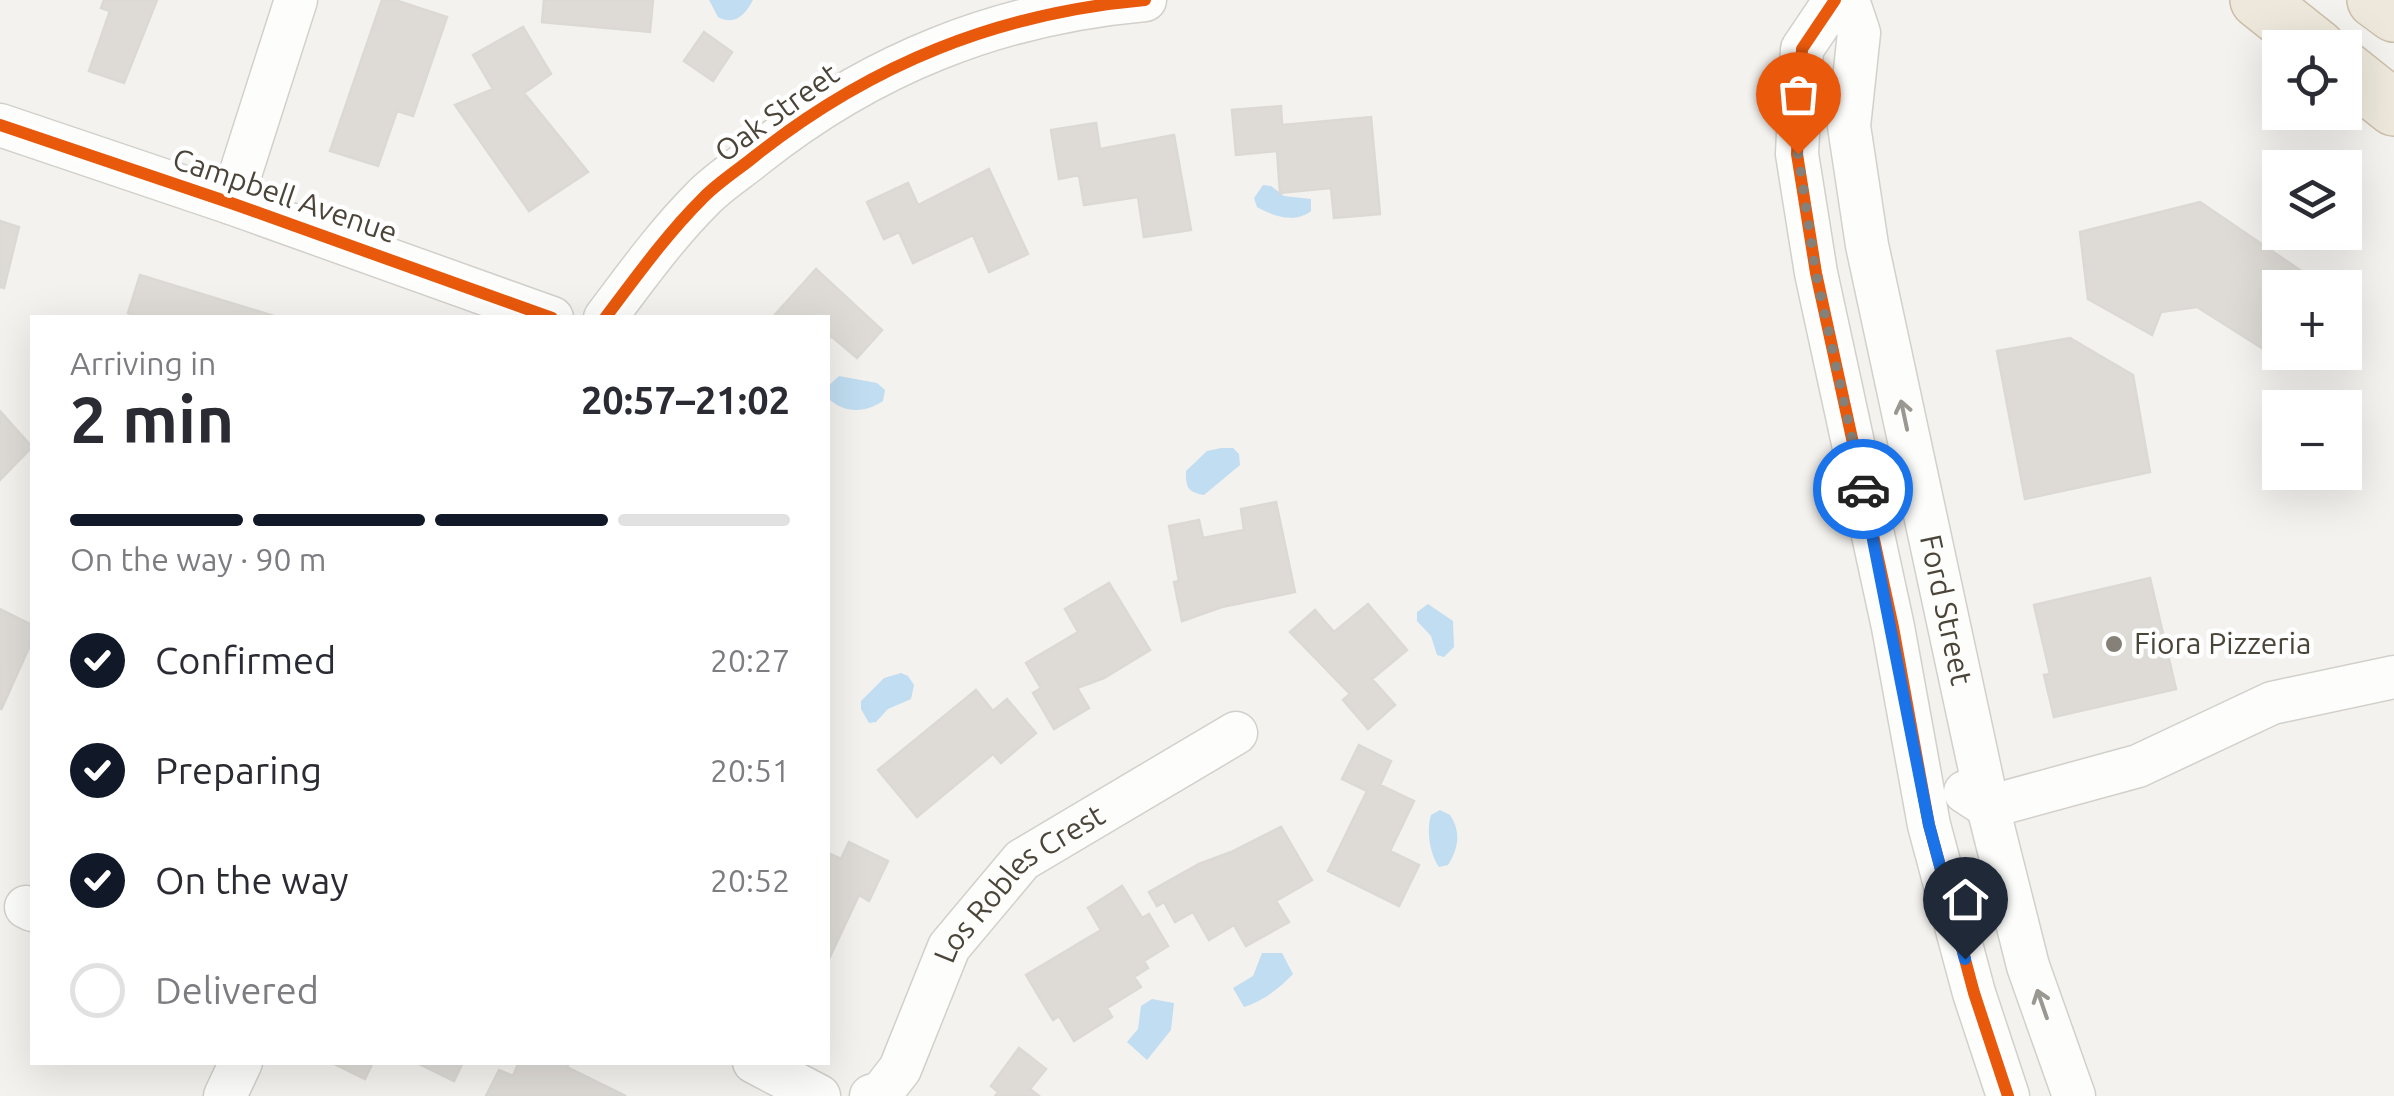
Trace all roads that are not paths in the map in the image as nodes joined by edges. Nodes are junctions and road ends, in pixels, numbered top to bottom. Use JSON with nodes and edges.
{"nodes":[{"id":1,"x":296,"y":0,"type":"edge"},
{"id":2,"x":1145,"y":0,"type":"edge"},
{"id":3,"x":1835,"y":0,"type":"edge"},
{"id":4,"x":1848,"y":0,"type":"edge"},
{"id":5,"x":2258,"y":0,"type":"edge"},
{"id":6,"x":2374,"y":0,"type":"edge"},
{"id":7,"x":2394,"y":14,"type":"edge"},
{"id":8,"x":2296,"y":30,"type":"edge"},
{"id":9,"x":2362,"y":83,"type":"edge"},
{"id":10,"x":2394,"y":108,"type":"edge"},
{"id":11,"x":0,"y":126,"type":"edge"},
{"id":12,"x":231,"y":203,"type":"junction"},
{"id":13,"x":544,"y":315,"type":"edge"},
{"id":14,"x":608,"y":315,"type":"edge"},
{"id":15,"x":1893,"y":628,"type":"junction"},
{"id":16,"x":2394,"y":678,"type":"edge"},
{"id":17,"x":1236,"y":733,"type":"dead end"},
{"id":18,"x":1988,"y":807,"type":"junction"},
{"id":19,"x":240,"y":1065,"type":"edge"},
{"id":20,"x":760,"y":1065,"type":"edge"},
{"id":21,"x":225,"y":1096,"type":"edge"},
{"id":22,"x":819,"y":1096,"type":"edge"},
{"id":23,"x":872,"y":1096,"type":"edge"},
{"id":24,"x":2008,"y":1096,"type":"edge"},
{"id":25,"x":2074,"y":1096,"type":"edge"}],
"edges":[{"from":1,"to":12,"type":"street"},
{"from":2,"to":14,"type":"street","name":"Oak Street"},
{"from":3,"to":15,"type":"street","name":"Ford Street"},
{"from":18,"to":4,"type":"street","name":"Ford Street","one_way":true},
{"from":5,"to":8,"type":"highway"},
{"from":6,"to":7,"type":"highway"},
{"from":9,"to":10,"type":"highway"},
{"from":11,"to":12,"type":"street","name":"Campbell Avenue"},
{"from":12,"to":13,"type":"street","name":"Campbell Avenue"},
{"from":15,"to":18,"type":"street"},
{"from":15,"to":24,"type":"street","name":"Ford Street"},
{"from":16,"to":18,"type":"street"},
{"from":17,"to":23,"type":"street","name":"Los Robles Crest"},
{"from":25,"to":18,"type":"street","name":"Ford Street","one_way":true},
{"from":19,"to":21,"type":"street"},
{"from":20,"to":22,"type":"street"}]}
